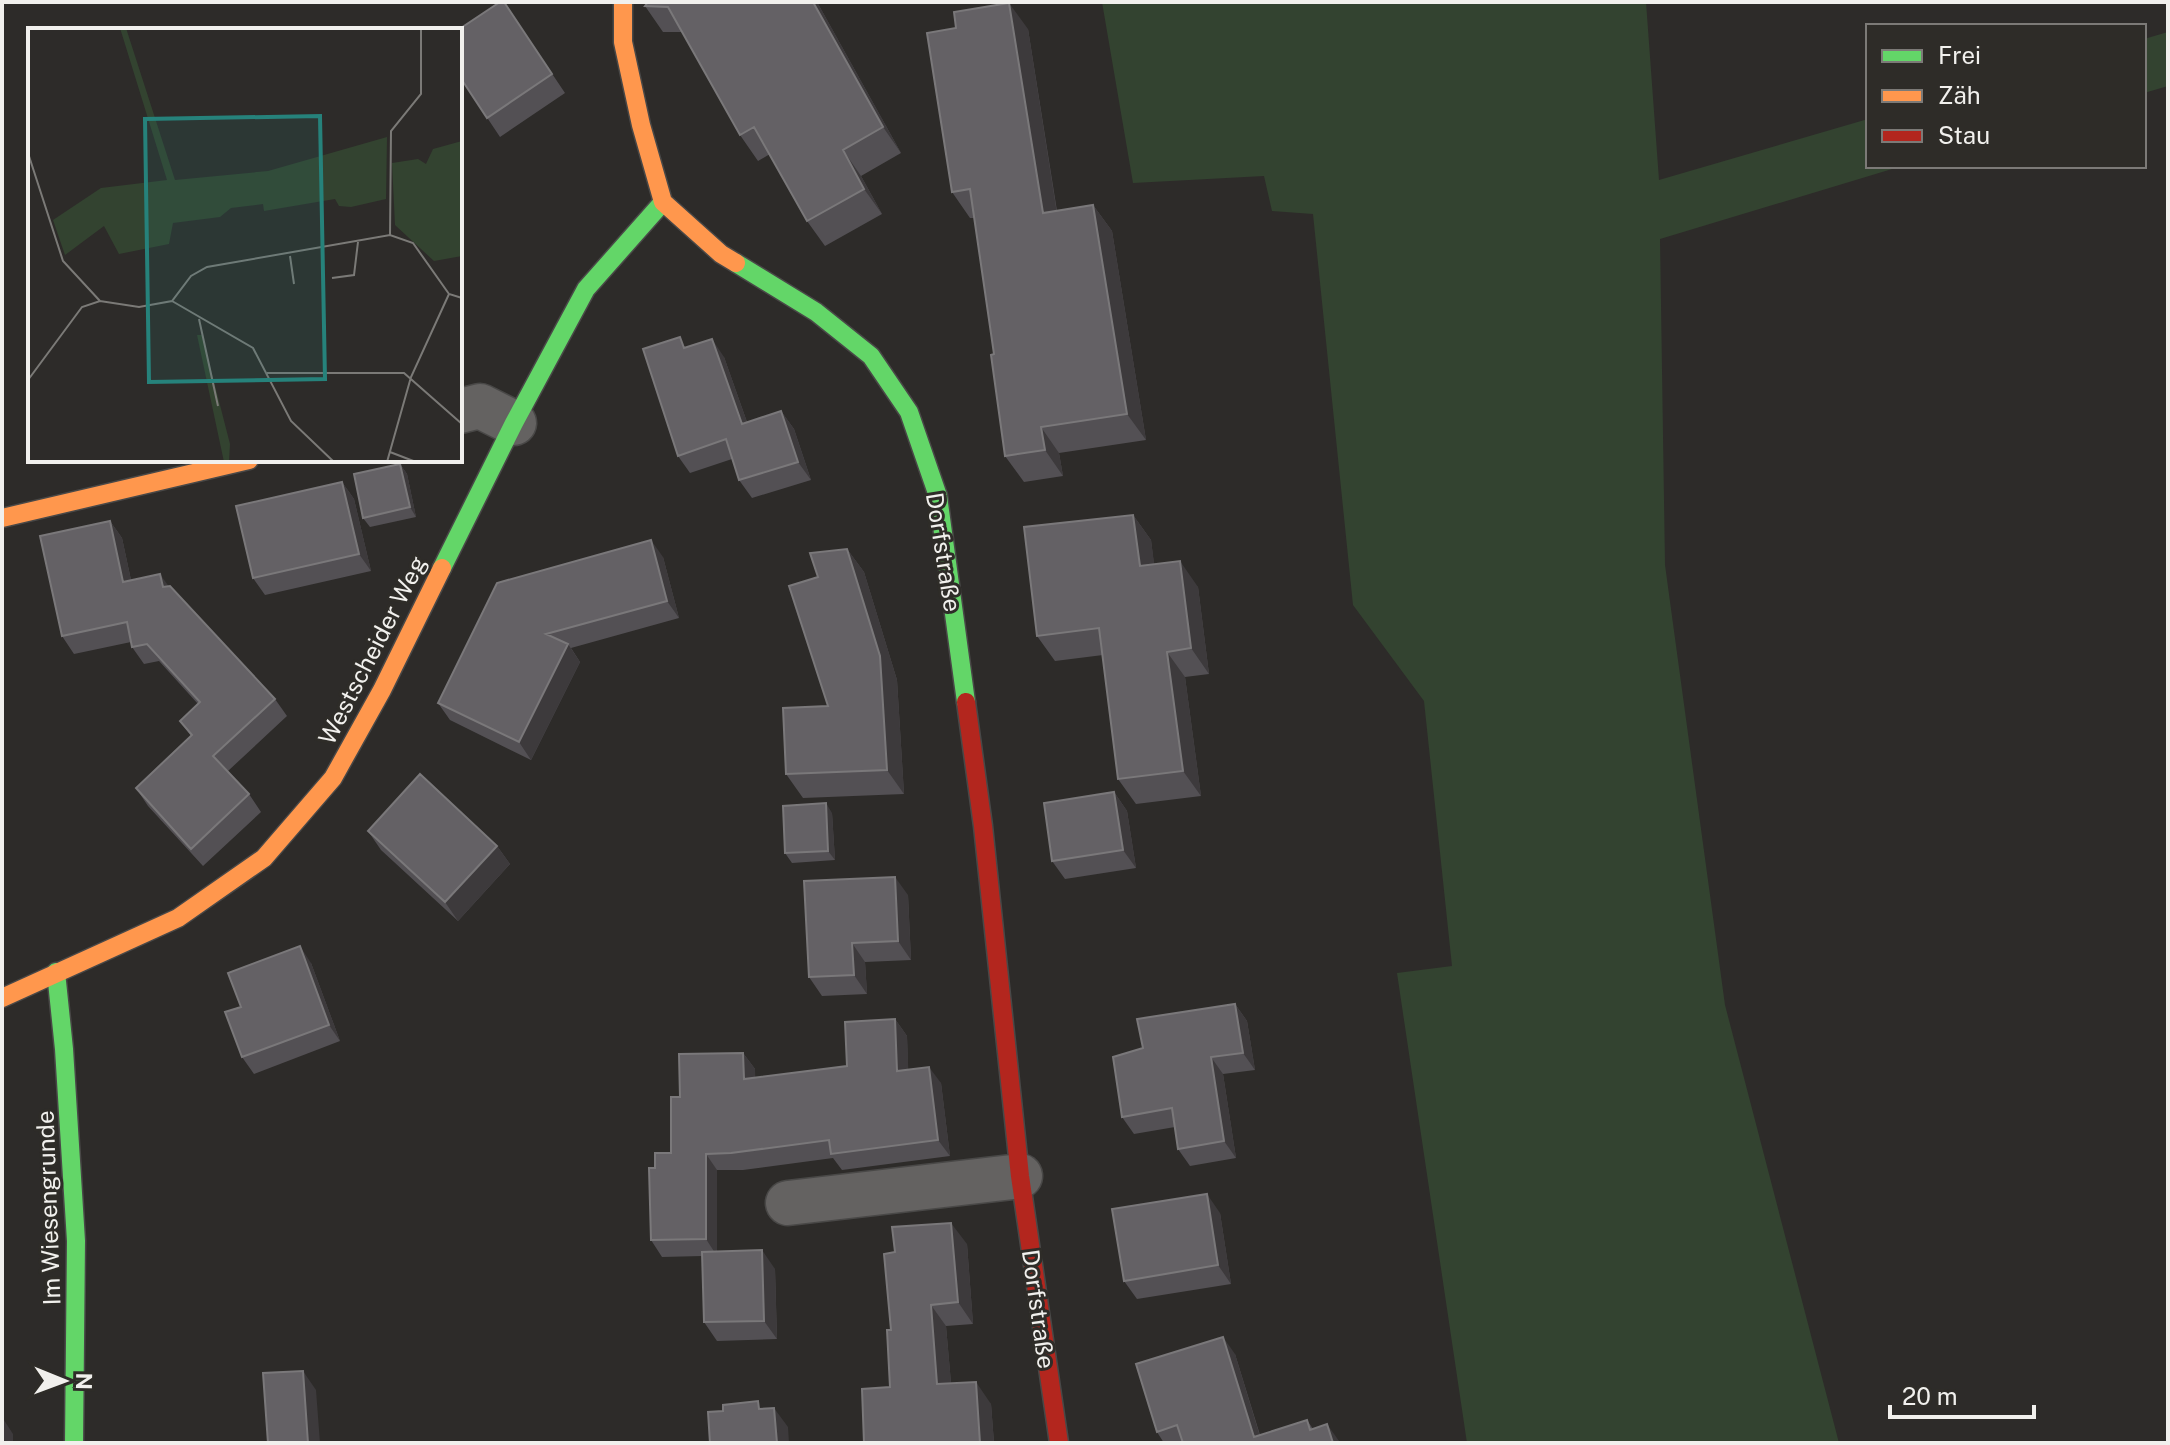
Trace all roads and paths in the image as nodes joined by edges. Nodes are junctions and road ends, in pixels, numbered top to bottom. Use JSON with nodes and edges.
{"nodes":[{"id":1,"x":623,"y":2,"type":"edge"},
{"id":2,"x":663,"y":202,"type":"junction"},
{"id":3,"x":462,"y":410,"type":"edge"},
{"id":4,"x":514,"y":423,"type":"junction"},
{"id":5,"x":240,"y":462,"type":"edge"},
{"id":6,"x":2,"y":518,"type":"edge"},
{"id":7,"x":56,"y":972,"type":"junction"},
{"id":8,"x":2,"y":998,"type":"edge"},
{"id":9,"x":1020,"y":1176,"type":"junction"},
{"id":10,"x":788,"y":1203,"type":"dead end"},
{"id":11,"x":74,"y":1443,"type":"edge"},
{"id":12,"x":1059,"y":1443,"type":"edge"}],
"edges":[{"from":1,"to":2,"type":"street"},
{"from":2,"to":4,"type":"street","name":"Westscheider Weg"},
{"from":2,"to":9,"type":"street","name":"Dorfstraße"},
{"from":3,"to":4,"type":"street"},
{"from":4,"to":7,"type":"street","name":"Westscheider Weg"},
{"from":5,"to":6,"type":"street"},
{"from":7,"to":8,"type":"street","name":"Westscheider Weg"},
{"from":7,"to":11,"type":"street","name":"Im Wiesengrunde"},
{"from":9,"to":10,"type":"street"},
{"from":9,"to":12,"type":"street","name":"Dorfstraße"}]}
